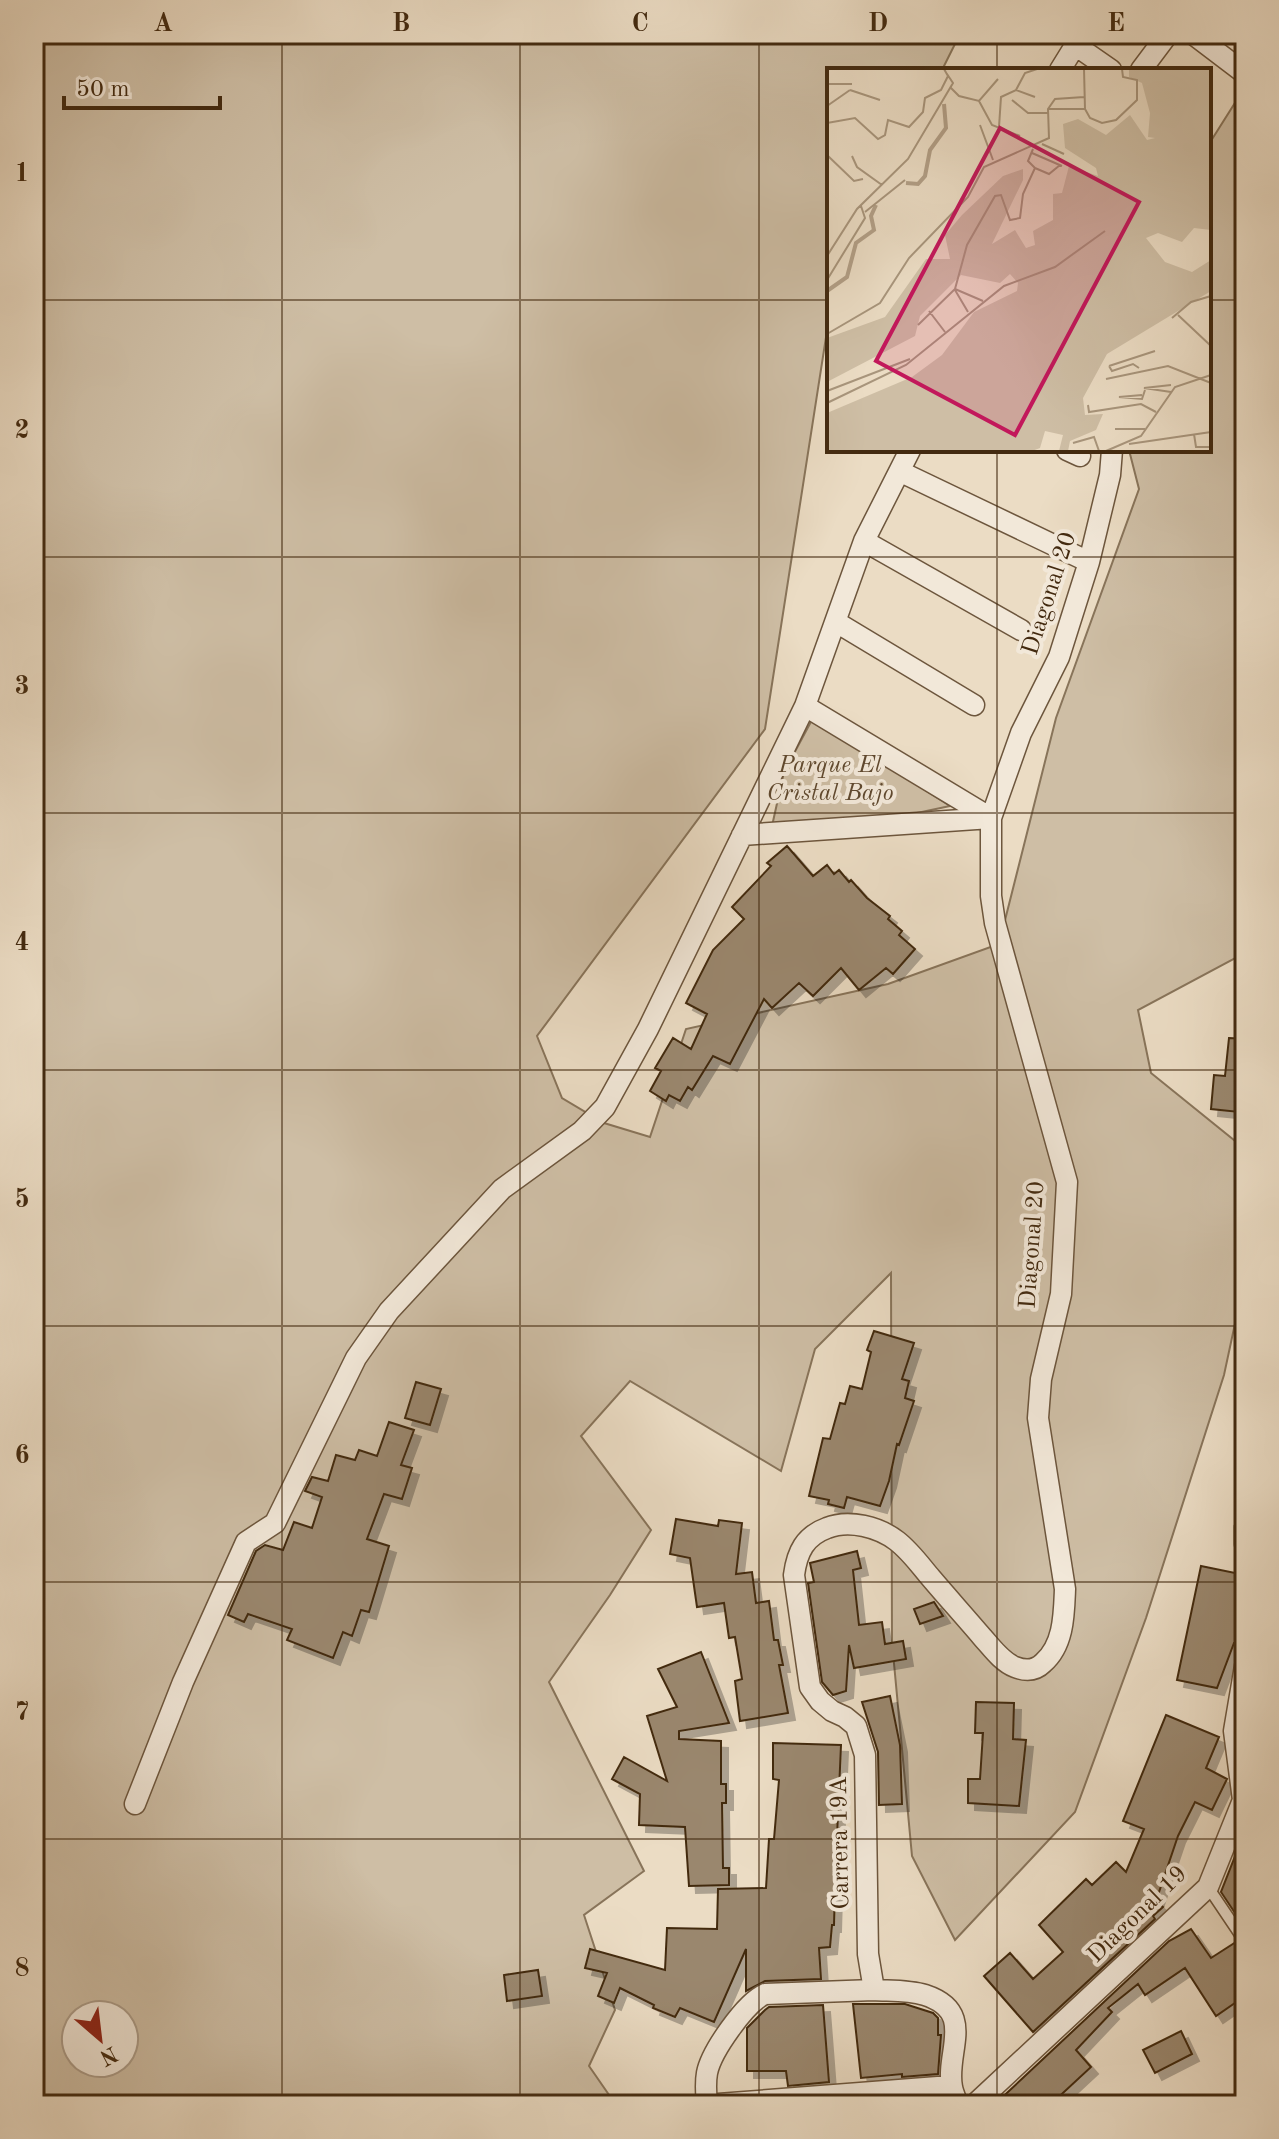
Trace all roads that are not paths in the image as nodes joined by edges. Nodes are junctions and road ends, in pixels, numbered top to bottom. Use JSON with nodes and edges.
{"nodes":[{"id":1,"x":1168,"y":34,"type":"edge"},
{"id":2,"x":1193,"y":34,"type":"edge"},
{"id":3,"x":1079,"y":39,"type":"edge"},
{"id":4,"x":1061,"y":68,"type":"edge"},
{"id":5,"x":1109,"y":68,"type":"edge"},
{"id":6,"x":1142,"y":68,"type":"edge"},
{"id":7,"x":1243,"y":72,"type":"dead end"},
{"id":8,"x":909,"y":452,"type":"edge"},
{"id":9,"x":1112,"y":452,"type":"edge"},
{"id":10,"x":901,"y":472,"type":"junction"},
{"id":11,"x":864,"y":541,"type":"junction"},
{"id":12,"x":1089,"y":562,"type":"junction"},
{"id":13,"x":836,"y":622,"type":"junction"},
{"id":14,"x":1021,"y":630,"type":"dead end"},
{"id":15,"x":974,"y":705,"type":"dead end"},
{"id":16,"x":805,"y":706,"type":"junction"},
{"id":17,"x":991,"y":818,"type":"junction"},
{"id":18,"x":742,"y":835,"type":"junction"},
{"id":19,"x":1245,"y":1527,"type":"edge"},
{"id":20,"x":804,"y":1544,"type":"joint"},
{"id":21,"x":1245,"y":1544,"type":"edge"},
{"id":22,"x":1245,"y":1666,"type":"edge"},
{"id":23,"x":135,"y":1804,"type":"dead end"},
{"id":24,"x":1208,"y":1887,"type":"junction"},
{"id":25,"x":1245,"y":1942,"type":"edge"},
{"id":26,"x":874,"y":1990,"type":"junction"},
{"id":27,"x":955,"y":2095,"type":"edge"},
{"id":28,"x":706,"y":2105,"type":"edge"},
{"id":29,"x":974,"y":2105,"type":"edge"}],
"edges":[{"from":1,"to":6,"type":"street"},
{"from":2,"to":7,"type":"street"},
{"from":3,"to":4,"type":"street"},
{"from":3,"to":5,"type":"street"},
{"from":8,"to":10,"type":"street"},
{"from":9,"to":12,"type":"street","name":"Diagonal 20"},
{"from":10,"to":11,"type":"street"},
{"from":10,"to":12,"type":"street"},
{"from":11,"to":13,"type":"street"},
{"from":11,"to":14,"type":"street"},
{"from":12,"to":17,"type":"street","name":"Diagonal 20"},
{"from":13,"to":15,"type":"street"},
{"from":13,"to":16,"type":"street"},
{"from":16,"to":17,"type":"street"},
{"from":16,"to":18,"type":"street"},
{"from":17,"to":18,"type":"street"},
{"from":17,"to":20,"type":"street","name":"Diagonal 20"},
{"from":18,"to":23,"type":"street"},
{"from":19,"to":21,"type":"street"},
{"from":20,"to":26,"type":"street","name":"Carrera 19A"},
{"from":22,"to":24,"type":"street","name":"Diagonal 19"},
{"from":24,"to":25,"type":"lane"},
{"from":24,"to":29,"type":"street","name":"Diagonal 19"},
{"from":26,"to":27,"type":"street"},
{"from":26,"to":28,"type":"street"},
{"from":27,"to":28,"type":"street"}]}
